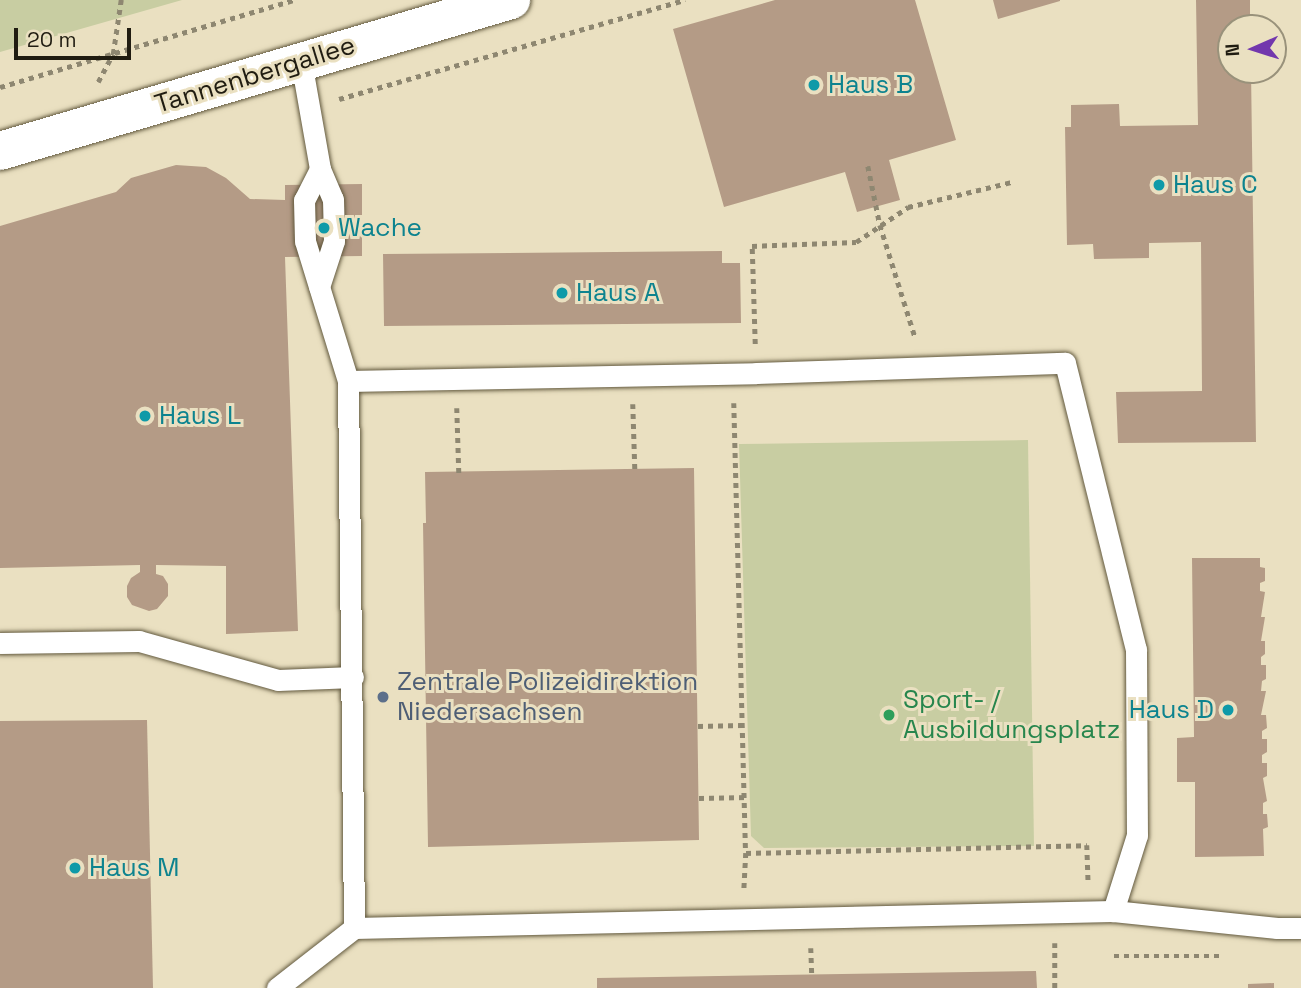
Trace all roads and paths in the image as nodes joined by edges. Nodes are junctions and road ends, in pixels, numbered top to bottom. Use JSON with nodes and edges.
{"nodes":[{"id":1,"x":121,"y":0,"type":"edge"},
{"id":2,"x":293,"y":0,"type":"edge"},
{"id":3,"x":511,"y":0,"type":"edge"},
{"id":4,"x":684,"y":0,"type":"edge"},
{"id":5,"x":113,"y":54,"type":"junction"},
{"id":6,"x":301,"y":61,"type":"junction"},
{"id":7,"x":0,"y":87,"type":"edge"},
{"id":8,"x":311,"y":107,"type":"junction"},
{"id":9,"x":103,"y":121,"type":"junction"},
{"id":10,"x":0,"y":151,"type":"edge"},
{"id":11,"x":868,"y":166,"type":"dead end"},
{"id":12,"x":1011,"y":182,"type":"dead end"},
{"id":13,"x":880,"y":225,"type":"junction"},
{"id":14,"x":925,"y":369,"type":"junction"},
{"id":15,"x":756,"y":373,"type":"junction"},
{"id":16,"x":734,"y":374,"type":"junction"},
{"id":17,"x":633,"y":376,"type":"junction"},
{"id":18,"x":456,"y":379,"type":"junction"},
{"id":19,"x":348,"y":381,"type":"junction"},
{"id":20,"x":635,"y":469,"type":"dead end"},
{"id":21,"x":459,"y":473,"type":"dead end"},
{"id":22,"x":0,"y":643,"type":"edge"},
{"id":23,"x":353,"y":677,"type":"junction"},
{"id":24,"x":742,"y":725,"type":"junction"},
{"id":25,"x":698,"y":726,"type":"dead end"},
{"id":26,"x":746,"y":797,"type":"junction"},
{"id":27,"x":699,"y":798,"type":"dead end"},
{"id":28,"x":746,"y":853,"type":"junction"},
{"id":29,"x":1113,"y":911,"type":"junction"},
{"id":30,"x":1055,"y":912,"type":"junction"},
{"id":31,"x":1088,"y":912,"type":"junction"},
{"id":32,"x":742,"y":920,"type":"junction"},
{"id":33,"x":354,"y":928,"type":"junction"},
{"id":34,"x":1301,"y":928,"type":"edge"},
{"id":35,"x":276,"y":988,"type":"edge"},
{"id":36,"x":1055,"y":988,"type":"edge"}],
"edges":[{"from":1,"to":5,"type":"path"},
{"from":2,"to":5,"type":"path"},
{"from":3,"to":6,"type":"street","name":"Tannenbergallee"},
{"from":4,"to":8,"type":"path"},
{"from":5,"to":7,"type":"path"},
{"from":5,"to":9,"type":"path"},
{"from":6,"to":8,"type":"lane"},
{"from":6,"to":9,"type":"street","name":"Tannenbergallee"},
{"from":8,"to":19,"type":"lane"},
{"from":9,"to":10,"type":"street","name":"Tannenbergallee"},
{"from":11,"to":13,"type":"path"},
{"from":12,"to":13,"type":"path"},
{"from":13,"to":14,"type":"path"},
{"from":13,"to":15,"type":"path"},
{"from":14,"to":15,"type":"lane"},
{"from":14,"to":29,"type":"lane"},
{"from":15,"to":16,"type":"lane"},
{"from":16,"to":17,"type":"lane"},
{"from":16,"to":24,"type":"path"},
{"from":17,"to":18,"type":"lane"},
{"from":17,"to":20,"type":"path"},
{"from":18,"to":19,"type":"lane"},
{"from":18,"to":21,"type":"path"},
{"from":19,"to":23,"type":"lane"},
{"from":22,"to":23,"type":"lane"},
{"from":23,"to":33,"type":"lane"},
{"from":24,"to":25,"type":"path"},
{"from":24,"to":26,"type":"path"},
{"from":26,"to":27,"type":"path"},
{"from":26,"to":28,"type":"path"},
{"from":28,"to":31,"type":"path"},
{"from":28,"to":32,"type":"path"},
{"from":29,"to":31,"type":"lane"},
{"from":29,"to":34,"type":"lane"},
{"from":30,"to":31,"type":"lane"},
{"from":30,"to":32,"type":"lane"},
{"from":30,"to":36,"type":"path"},
{"from":32,"to":33,"type":"lane"},
{"from":33,"to":35,"type":"lane"}]}
